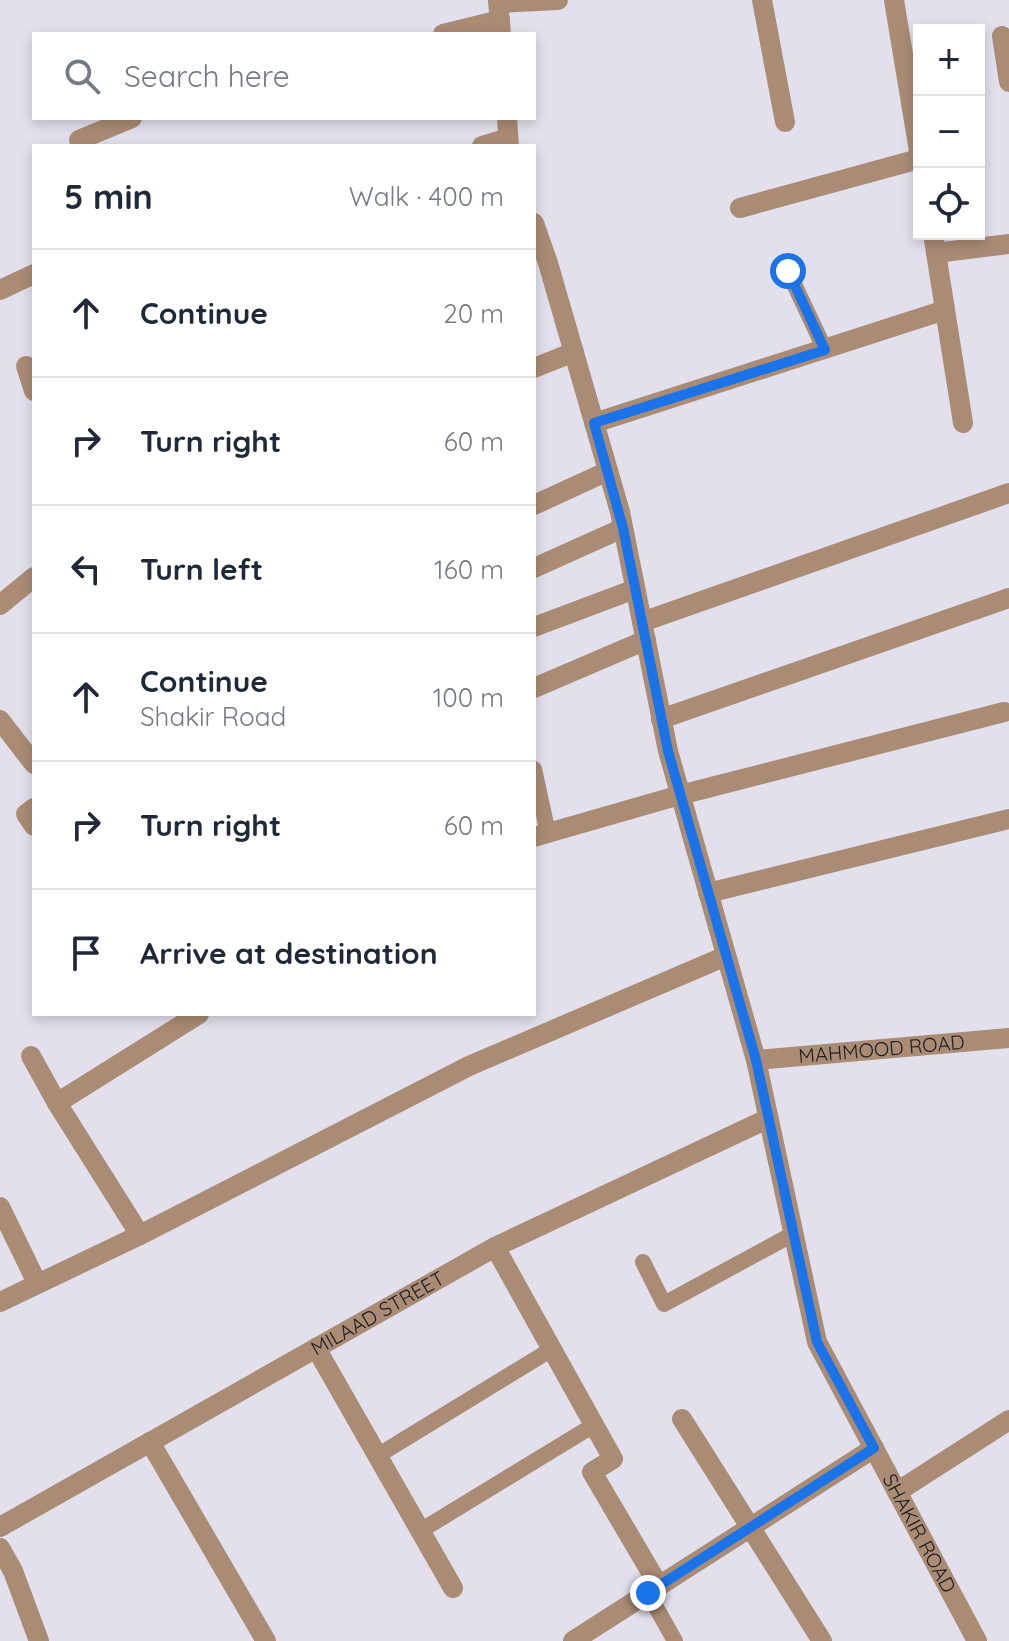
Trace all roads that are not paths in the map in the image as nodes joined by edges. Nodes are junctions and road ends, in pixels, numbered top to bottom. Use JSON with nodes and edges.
{"nodes":[{"id":1,"x":558,"y":0,"type":"edge"},
{"id":2,"x":762,"y":0,"type":"edge"},
{"id":3,"x":894,"y":0,"type":"edge"},
{"id":4,"x":500,"y":14,"type":"edge"},
{"id":5,"x":449,"y":32,"type":"edge"},
{"id":6,"x":1002,"y":36,"type":"dead end"},
{"id":7,"x":1009,"y":82,"type":"edge"},
{"id":8,"x":913,"y":115,"type":"edge"},
{"id":9,"x":127,"y":120,"type":"edge"},
{"id":10,"x":785,"y":122,"type":"dead end"},
{"id":11,"x":508,"y":134,"type":"edge"},
{"id":12,"x":79,"y":140,"type":"dead end"},
{"id":13,"x":486,"y":144,"type":"edge"},
{"id":14,"x":913,"y":161,"type":"edge"},
{"id":15,"x":740,"y":208,"type":"dead end"},
{"id":16,"x":536,"y":235,"type":"edge"},
{"id":17,"x":934,"y":243,"type":"edge"},
{"id":18,"x":1009,"y":244,"type":"edge"},
{"id":19,"x":541,"y":265,"type":"edge"},
{"id":20,"x":788,"y":271,"type":"dead end"},
{"id":21,"x":32,"y":275,"type":"edge"},
{"id":22,"x":0,"y":290,"type":"edge"},
{"id":23,"x":945,"y":310,"type":"junction"},
{"id":24,"x":825,"y":350,"type":"junction"},
{"id":25,"x":574,"y":352,"type":"junction"},
{"id":26,"x":26,"y":366,"type":"dead end"},
{"id":27,"x":536,"y":367,"type":"edge"},
{"id":28,"x":32,"y":385,"type":"edge"},
{"id":29,"x":594,"y":423,"type":"junction"},
{"id":30,"x":963,"y":423,"type":"dead end"},
{"id":31,"x":608,"y":471,"type":"junction"},
{"id":32,"x":1009,"y":493,"type":"edge"},
{"id":33,"x":536,"y":504,"type":"edge"},
{"id":34,"x":623,"y":528,"type":"junction"},
{"id":35,"x":536,"y":567,"type":"edge"},
{"id":36,"x":32,"y":579,"type":"edge"},
{"id":37,"x":635,"y":589,"type":"junction"},
{"id":38,"x":1009,"y":598,"type":"edge"},
{"id":39,"x":0,"y":605,"type":"edge"},
{"id":40,"x":536,"y":626,"type":"edge"},
{"id":41,"x":644,"y":631,"type":"junction"},
{"id":42,"x":536,"y":687,"type":"edge"},
{"id":43,"x":1004,"y":712,"type":"dead end"},
{"id":44,"x":661,"y":719,"type":"junction"},
{"id":45,"x":0,"y":720,"type":"edge"},
{"id":46,"x":32,"y":761,"type":"edge"},
{"id":47,"x":536,"y":788,"type":"edge"},
{"id":48,"x":680,"y":795,"type":"junction"},
{"id":49,"x":1009,"y":819,"type":"edge"},
{"id":50,"x":541,"y":835,"type":"edge"},
{"id":51,"x":708,"y":893,"type":"junction"},
{"id":52,"x":726,"y":956,"type":"junction"},
{"id":53,"x":196,"y":1016,"type":"edge"},
{"id":54,"x":1009,"y":1038,"type":"edge"},
{"id":55,"x":31,"y":1056,"type":"dead end"},
{"id":56,"x":756,"y":1060,"type":"junction"},
{"id":57,"x":57,"y":1103,"type":"junction"},
{"id":58,"x":767,"y":1119,"type":"junction"},
{"id":59,"x":0,"y":1207,"type":"edge"},
{"id":60,"x":793,"y":1234,"type":"junction"},
{"id":61,"x":140,"y":1235,"type":"junction"},
{"id":62,"x":495,"y":1247,"type":"junction"},
{"id":63,"x":643,"y":1262,"type":"dead end"},
{"id":64,"x":37,"y":1283,"type":"junction"},
{"id":65,"x":0,"y":1302,"type":"edge"},
{"id":66,"x":316,"y":1348,"type":"junction"},
{"id":67,"x":552,"y":1349,"type":"junction"},
{"id":68,"x":682,"y":1419,"type":"dead end"},
{"id":69,"x":1009,"y":1420,"type":"edge"},
{"id":70,"x":594,"y":1425,"type":"junction"},
{"id":71,"x":150,"y":1442,"type":"junction"},
{"id":72,"x":874,"y":1448,"type":"junction"},
{"id":73,"x":377,"y":1456,"type":"junction"},
{"id":74,"x":897,"y":1492,"type":"junction"},
{"id":75,"x":0,"y":1527,"type":"edge"},
{"id":76,"x":749,"y":1528,"type":"junction"},
{"id":77,"x":420,"y":1531,"type":"junction"},
{"id":78,"x":0,"y":1548,"type":"edge"},
{"id":79,"x":453,"y":1588,"type":"dead end"},
{"id":80,"x":654,"y":1589,"type":"junction"},
{"id":81,"x":39,"y":1641,"type":"edge"},
{"id":82,"x":266,"y":1641,"type":"edge"},
{"id":83,"x":573,"y":1641,"type":"edge"},
{"id":84,"x":675,"y":1641,"type":"edge"},
{"id":85,"x":822,"y":1641,"type":"edge"},
{"id":86,"x":977,"y":1641,"type":"edge"}],
"edges":[{"from":1,"to":4,"type":"street"},
{"from":2,"to":10,"type":"street"},
{"from":3,"to":8,"type":"street"},
{"from":4,"to":5,"type":"street"},
{"from":6,"to":7,"type":"street"},
{"from":9,"to":12,"type":"street"},
{"from":11,"to":13,"type":"street"},
{"from":14,"to":15,"type":"street"},
{"from":16,"to":19,"type":"street","name":"SHAKIR ROAD"},
{"from":17,"to":18,"type":"street"},
{"from":17,"to":23,"type":"street"},
{"from":19,"to":25,"type":"street","name":"SHAKIR ROAD"},
{"from":20,"to":24,"type":"lane"},
{"from":21,"to":22,"type":"street"},
{"from":23,"to":24,"type":"street"},
{"from":23,"to":30,"type":"street"},
{"from":24,"to":29,"type":"street"},
{"from":25,"to":27,"type":"street"},
{"from":25,"to":29,"type":"street","name":"SHAKIR ROAD"},
{"from":26,"to":28,"type":"street"},
{"from":29,"to":31,"type":"street","name":"SHAKIR ROAD"},
{"from":31,"to":33,"type":"street"},
{"from":31,"to":34,"type":"street","name":"SHAKIR ROAD"},
{"from":32,"to":41,"type":"street"},
{"from":34,"to":35,"type":"street"},
{"from":34,"to":37,"type":"street","name":"SHAKIR ROAD"},
{"from":36,"to":39,"type":"street"},
{"from":37,"to":40,"type":"street"},
{"from":37,"to":41,"type":"street","name":"SHAKIR ROAD"},
{"from":38,"to":44,"type":"street"},
{"from":41,"to":42,"type":"street"},
{"from":41,"to":44,"type":"street","name":"SHAKIR ROAD"},
{"from":43,"to":48,"type":"street"},
{"from":44,"to":48,"type":"street","name":"SHAKIR ROAD"},
{"from":45,"to":46,"type":"street"},
{"from":47,"to":50,"type":"lane"},
{"from":48,"to":50,"type":"street"},
{"from":48,"to":51,"type":"street","name":"SHAKIR ROAD"},
{"from":49,"to":51,"type":"street"},
{"from":51,"to":52,"type":"street","name":"SHAKIR ROAD"},
{"from":52,"to":56,"type":"street","name":"SHAKIR ROAD"},
{"from":52,"to":61,"type":"street"},
{"from":53,"to":57,"type":"street"},
{"from":54,"to":56,"type":"street","name":"MAHMOOD ROAD"},
{"from":55,"to":57,"type":"street"},
{"from":56,"to":58,"type":"street","name":"SHAKIR ROAD"},
{"from":57,"to":61,"type":"street"},
{"from":58,"to":60,"type":"street","name":"SHAKIR ROAD"},
{"from":58,"to":62,"type":"street","name":"MILAAD STREET"},
{"from":59,"to":64,"type":"street"},
{"from":60,"to":63,"type":"lane"},
{"from":60,"to":72,"type":"street","name":"SHAKIR ROAD"},
{"from":61,"to":64,"type":"street"},
{"from":62,"to":66,"type":"street","name":"MILAAD STREET"},
{"from":62,"to":67,"type":"street"},
{"from":64,"to":65,"type":"street"},
{"from":66,"to":71,"type":"street","name":"MILAAD STREET"},
{"from":66,"to":73,"type":"street"},
{"from":67,"to":70,"type":"street"},
{"from":67,"to":73,"type":"lane"},
{"from":68,"to":76,"type":"street"},
{"from":69,"to":74,"type":"street"},
{"from":70,"to":77,"type":"lane"},
{"from":70,"to":80,"type":"street"},
{"from":71,"to":75,"type":"street","name":"MILAAD STREET"},
{"from":71,"to":82,"type":"street"},
{"from":72,"to":74,"type":"street","name":"SHAKIR ROAD"},
{"from":72,"to":76,"type":"street"},
{"from":73,"to":77,"type":"street"},
{"from":74,"to":86,"type":"street","name":"SHAKIR ROAD"},
{"from":76,"to":80,"type":"street"},
{"from":76,"to":85,"type":"street"},
{"from":77,"to":79,"type":"street"},
{"from":78,"to":81,"type":"street"},
{"from":80,"to":83,"type":"street"},
{"from":80,"to":84,"type":"lane"}]}
